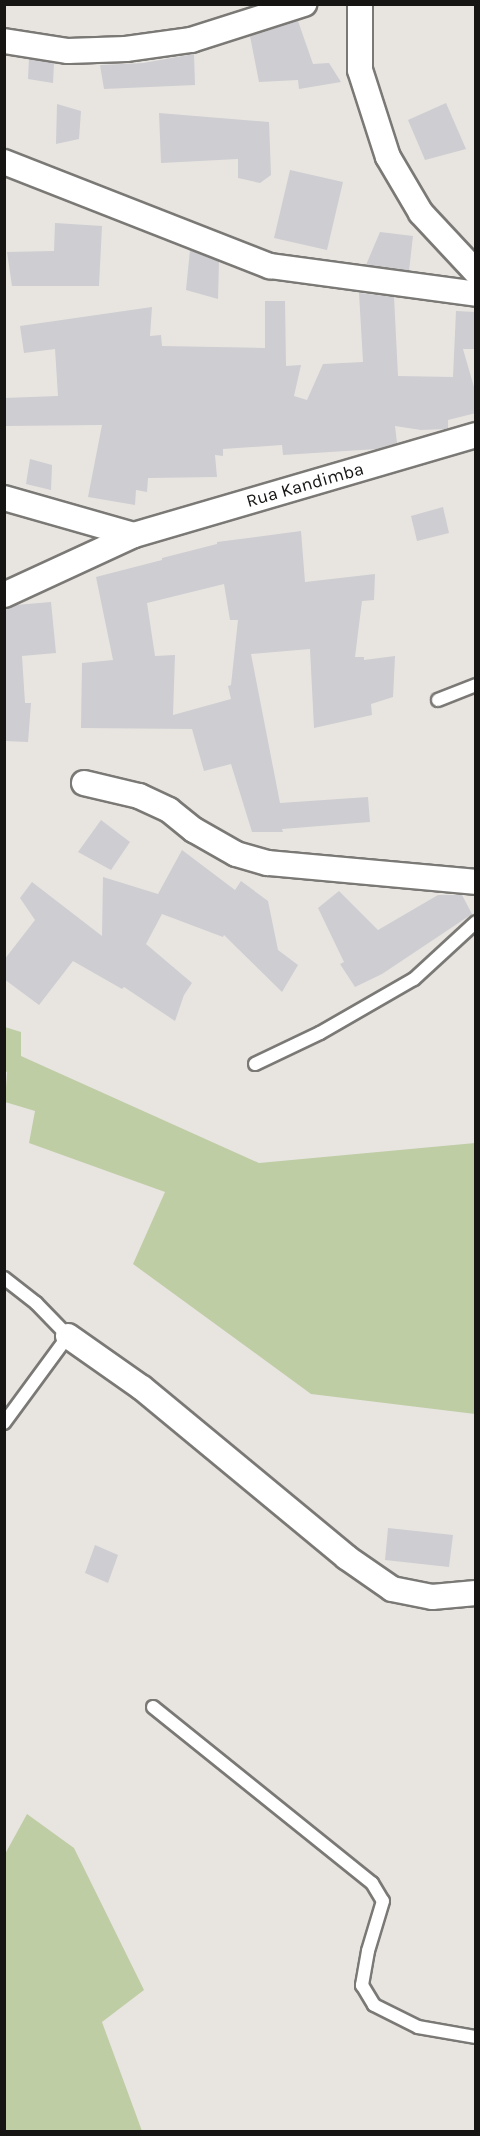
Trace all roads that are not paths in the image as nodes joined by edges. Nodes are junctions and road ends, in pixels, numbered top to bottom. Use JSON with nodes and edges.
{"nodes":[{"id":1,"x":304,"y":4,"type":"edge"},
{"id":2,"x":360,"y":4,"type":"edge"},
{"id":3,"x":4,"y":41,"type":"edge"},
{"id":4,"x":4,"y":162,"type":"edge"},
{"id":5,"x":476,"y":272,"type":"edge"},
{"id":6,"x":476,"y":294,"type":"edge"},
{"id":7,"x":476,"y":435,"type":"edge"},
{"id":8,"x":4,"y":498,"type":"edge"},
{"id":9,"x":134,"y":534,"type":"junction"},
{"id":10,"x":4,"y":595,"type":"edge"},
{"id":11,"x":476,"y":685,"type":"edge"},
{"id":12,"x":438,"y":700,"type":"dead end"},
{"id":13,"x":84,"y":783,"type":"dead end"},
{"id":14,"x":476,"y":882,"type":"edge"},
{"id":15,"x":476,"y":922,"type":"edge"},
{"id":16,"x":255,"y":1064,"type":"dead end"},
{"id":17,"x":4,"y":1278,"type":"edge"},
{"id":18,"x":68,"y":1336,"type":"junction"},
{"id":19,"x":4,"y":1424,"type":"edge"},
{"id":20,"x":476,"y":1593,"type":"edge"},
{"id":21,"x":153,"y":1707,"type":"dead end"},
{"id":22,"x":476,"y":2037,"type":"edge"}],
"edges":[{"from":1,"to":3,"type":"street"},
{"from":2,"to":5,"type":"street"},
{"from":4,"to":6,"type":"street"},
{"from":7,"to":9,"type":"street","name":"Rua Kandimba"},
{"from":8,"to":9,"type":"street"},
{"from":9,"to":10,"type":"street","name":"Rua Kandimba"},
{"from":11,"to":12,"type":"lane"},
{"from":13,"to":14,"type":"street"},
{"from":15,"to":16,"type":"lane"},
{"from":17,"to":18,"type":"lane"},
{"from":18,"to":19,"type":"lane"},
{"from":18,"to":20,"type":"street"},
{"from":21,"to":22,"type":"lane"}]}
